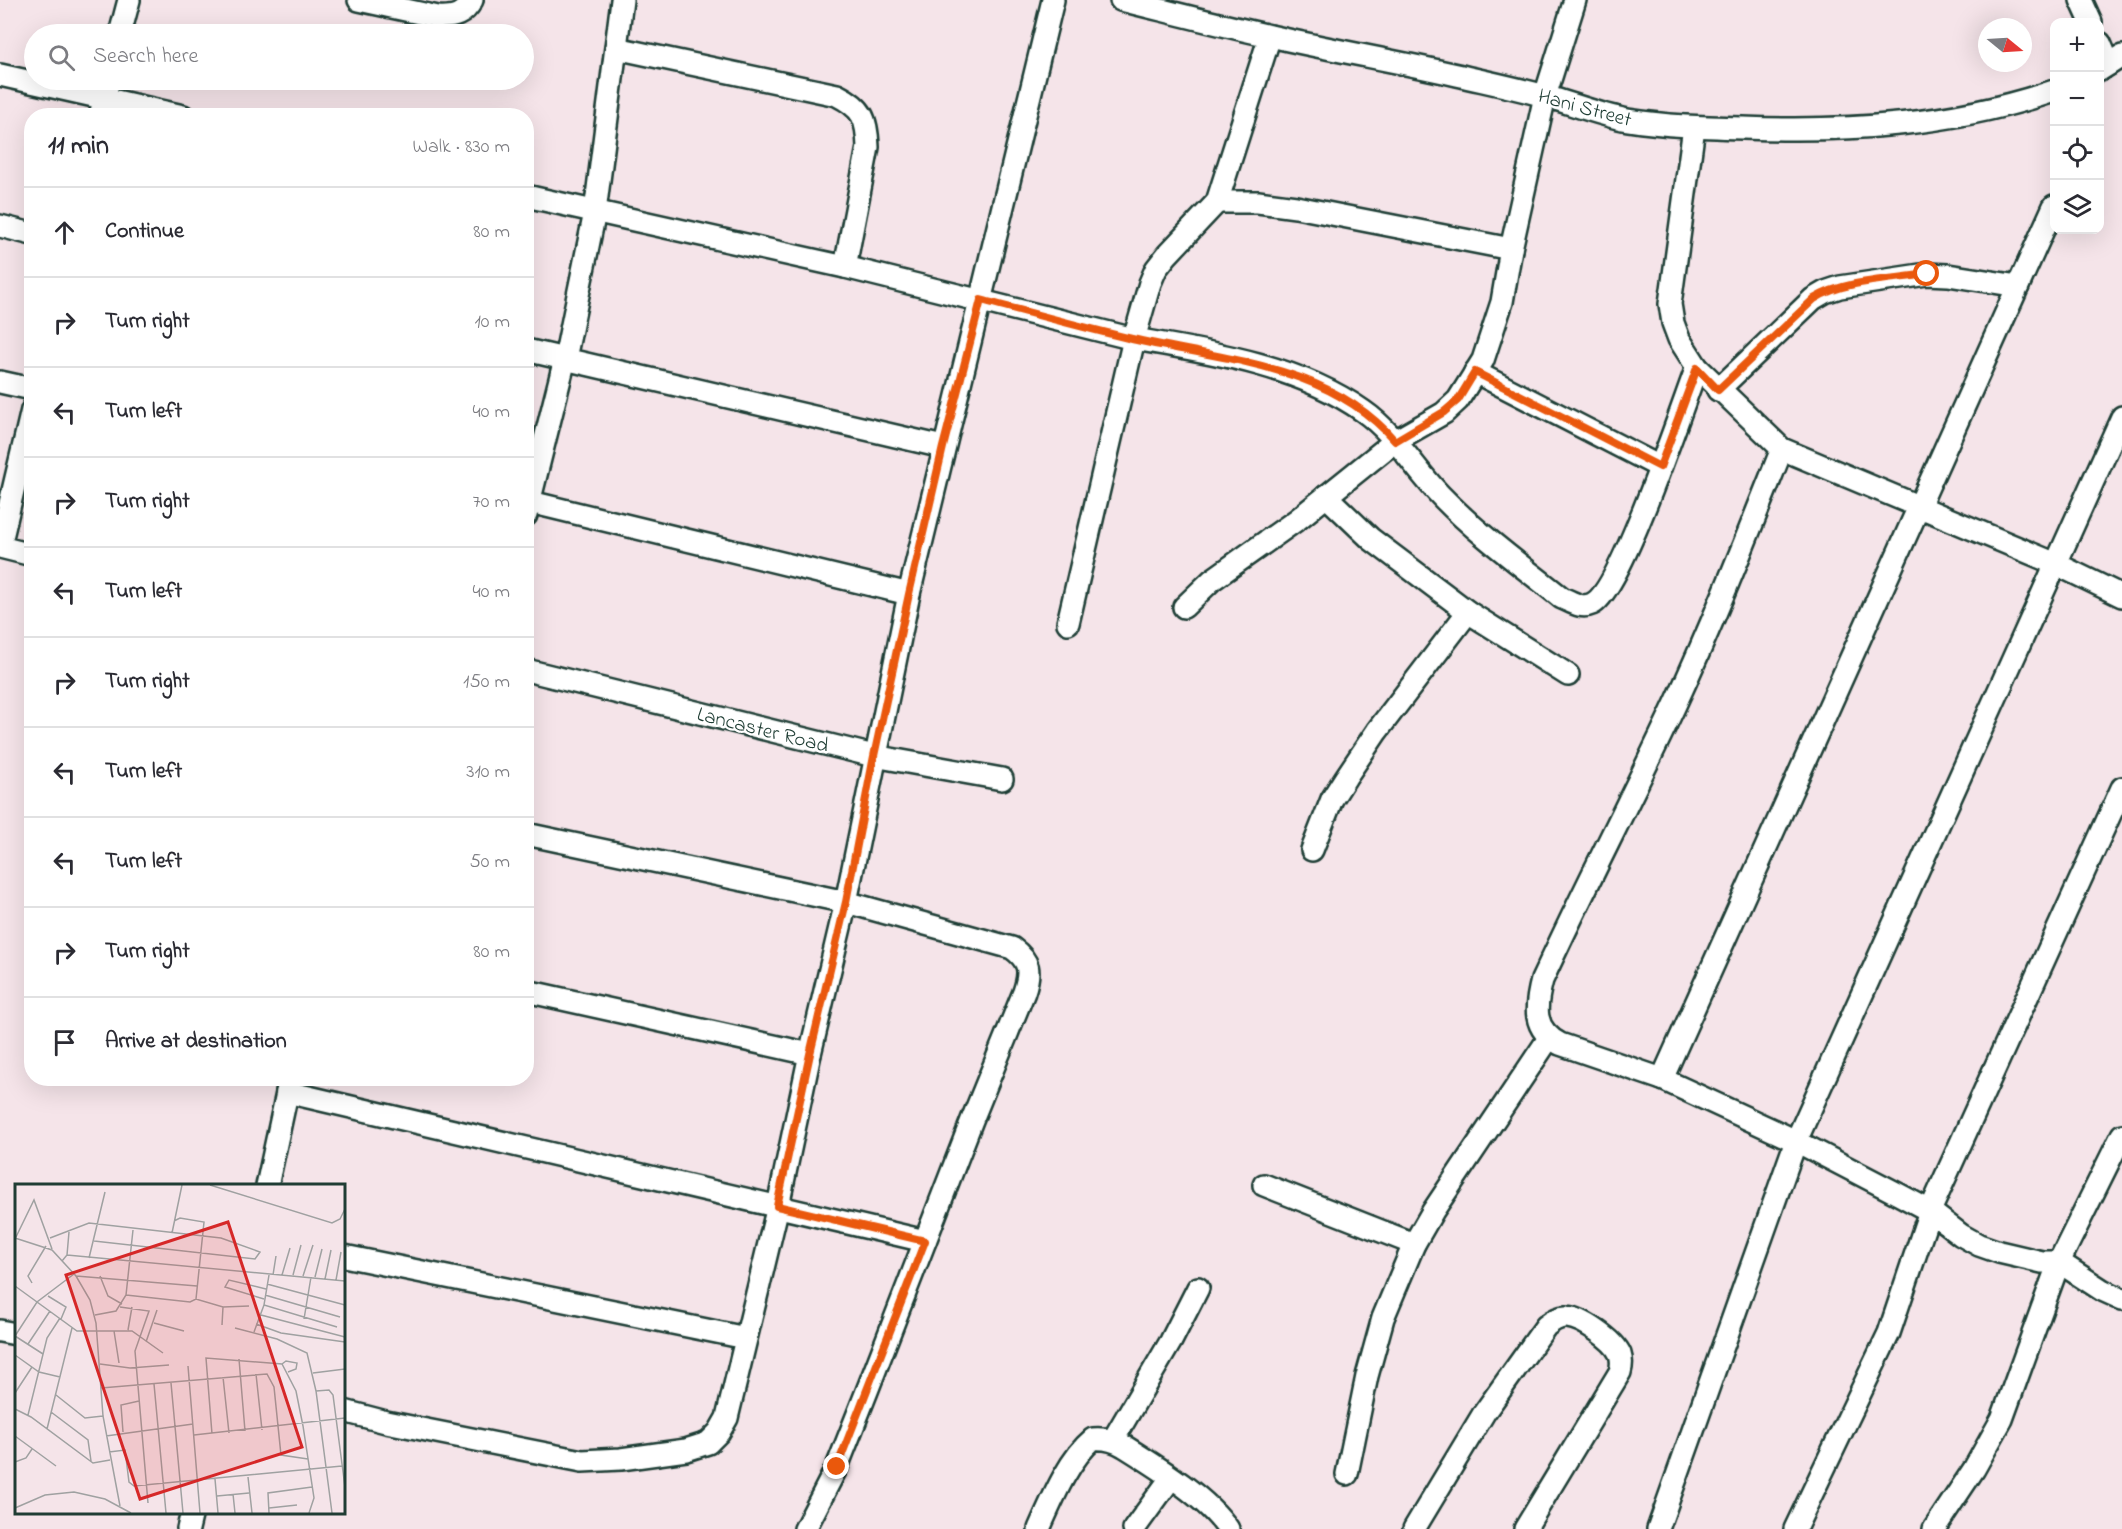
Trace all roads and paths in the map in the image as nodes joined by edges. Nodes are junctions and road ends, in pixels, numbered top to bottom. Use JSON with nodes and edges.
{"nodes":[{"id":1,"x":129,"y":0,"type":"edge"},
{"id":2,"x":358,"y":0,"type":"edge"},
{"id":3,"x":472,"y":0,"type":"edge"},
{"id":4,"x":622,"y":0,"type":"edge"},
{"id":5,"x":1053,"y":0,"type":"edge"},
{"id":6,"x":1121,"y":0,"type":"edge"},
{"id":7,"x":1575,"y":0,"type":"edge"},
{"id":8,"x":2081,"y":0,"type":"edge"},
{"id":9,"x":2089,"y":18,"type":"edge"},
{"id":10,"x":123,"y":24,"type":"edge"},
{"id":11,"x":1269,"y":36,"type":"junction"},
{"id":12,"x":616,"y":48,"type":"junction"},
{"id":13,"x":0,"y":75,"type":"edge"},
{"id":14,"x":24,"y":80,"type":"edge"},
{"id":15,"x":72,"y":90,"type":"edge"},
{"id":16,"x":2050,"y":93,"type":"edge"},
{"id":17,"x":1545,"y":96,"type":"junction"},
{"id":18,"x":105,"y":97,"type":"edge"},
{"id":19,"x":150,"y":108,"type":"edge"},
{"id":20,"x":1695,"y":127,"type":"junction"},
{"id":21,"x":534,"y":198,"type":"edge"},
{"id":22,"x":1217,"y":202,"type":"junction"},
{"id":23,"x":596,"y":212,"type":"junction"},
{"id":24,"x":2050,"y":217,"type":"edge"},
{"id":25,"x":0,"y":226,"type":"edge"},
{"id":26,"x":24,"y":232,"type":"edge"},
{"id":27,"x":1511,"y":249,"type":"junction"},
{"id":28,"x":844,"y":267,"type":"junction"},
{"id":29,"x":2018,"y":286,"type":"junction"},
{"id":30,"x":981,"y":300,"type":"junction"},
{"id":31,"x":1134,"y":339,"type":"junction"},
{"id":32,"x":534,"y":352,"type":"edge"},
{"id":33,"x":565,"y":358,"type":"junction"},
{"id":34,"x":1697,"y":368,"type":"junction"},
{"id":35,"x":1475,"y":372,"type":"junction"},
{"id":36,"x":0,"y":382,"type":"edge"},
{"id":37,"x":24,"y":387,"type":"edge"},
{"id":38,"x":1718,"y":390,"type":"junction"},
{"id":39,"x":2122,"y":417,"type":"edge"},
{"id":40,"x":1395,"y":441,"type":"junction"},
{"id":41,"x":24,"y":444,"type":"edge"},
{"id":42,"x":943,"y":447,"type":"junction"},
{"id":43,"x":1782,"y":449,"type":"junction"},
{"id":44,"x":1660,"y":467,"type":"junction"},
{"id":45,"x":534,"y":482,"type":"edge"},
{"id":46,"x":1326,"y":496,"type":"junction"},
{"id":47,"x":534,"y":507,"type":"edge"},
{"id":48,"x":1920,"y":507,"type":"junction"},
{"id":49,"x":0,"y":547,"type":"edge"},
{"id":50,"x":24,"y":553,"type":"edge"},
{"id":51,"x":2056,"y":564,"type":"junction"},
{"id":52,"x":909,"y":594,"type":"junction"},
{"id":53,"x":2122,"y":596,"type":"edge"},
{"id":54,"x":1184,"y":607,"type":"dead end"},
{"id":55,"x":1468,"y":612,"type":"junction"},
{"id":56,"x":1068,"y":623,"type":"dead end"},
{"id":57,"x":534,"y":672,"type":"edge"},
{"id":58,"x":1568,"y":675,"type":"dead end"},
{"id":59,"x":874,"y":756,"type":"junction"},
{"id":60,"x":1002,"y":779,"type":"dead end"},
{"id":61,"x":2122,"y":788,"type":"edge"},
{"id":62,"x":2115,"y":823,"type":"edge"},
{"id":63,"x":534,"y":836,"type":"edge"},
{"id":64,"x":1312,"y":850,"type":"dead end"},
{"id":65,"x":846,"y":902,"type":"junction"},
{"id":66,"x":534,"y":993,"type":"edge"},
{"id":67,"x":1549,"y":1038,"type":"junction"},
{"id":68,"x":810,"y":1054,"type":"junction"},
{"id":69,"x":1662,"y":1079,"type":"junction"},
{"id":70,"x":288,"y":1086,"type":"edge"},
{"id":71,"x":292,"y":1086,"type":"edge"},
{"id":72,"x":2122,"y":1135,"type":"edge"},
{"id":73,"x":1796,"y":1141,"type":"junction"},
{"id":74,"x":267,"y":1184,"type":"edge"},
{"id":75,"x":1264,"y":1185,"type":"dead end"},
{"id":76,"x":777,"y":1206,"type":"junction"},
{"id":77,"x":1930,"y":1211,"type":"junction"},
{"id":78,"x":925,"y":1241,"type":"junction"},
{"id":79,"x":1414,"y":1244,"type":"junction"},
{"id":80,"x":345,"y":1256,"type":"edge"},
{"id":81,"x":2059,"y":1262,"type":"junction"},
{"id":82,"x":1198,"y":1288,"type":"dead end"},
{"id":83,"x":2122,"y":1299,"type":"edge"},
{"id":84,"x":0,"y":1331,"type":"edge"},
{"id":85,"x":15,"y":1334,"type":"edge"},
{"id":86,"x":746,"y":1338,"type":"junction"},
{"id":87,"x":345,"y":1411,"type":"edge"},
{"id":88,"x":1113,"y":1440,"type":"junction"},
{"id":89,"x":1347,"y":1474,"type":"dead end"},
{"id":90,"x":1171,"y":1478,"type":"junction"},
{"id":91,"x":192,"y":1514,"type":"edge"},
{"id":92,"x":188,"y":1529,"type":"edge"},
{"id":93,"x":805,"y":1529,"type":"edge"},
{"id":94,"x":1039,"y":1529,"type":"edge"},
{"id":95,"x":1134,"y":1529,"type":"edge"},
{"id":96,"x":1228,"y":1529,"type":"edge"},
{"id":97,"x":1414,"y":1529,"type":"edge"},
{"id":98,"x":1525,"y":1529,"type":"edge"},
{"id":99,"x":1658,"y":1529,"type":"edge"},
{"id":100,"x":1795,"y":1529,"type":"edge"},
{"id":101,"x":1934,"y":1529,"type":"edge"}],
"edges":[{"from":1,"to":10,"type":"street"},
{"from":2,"to":3,"type":"street"},
{"from":4,"to":12,"type":"street"},
{"from":5,"to":30,"type":"street"},
{"from":6,"to":11,"type":"street","name":"Hani Street"},
{"from":7,"to":17,"type":"street"},
{"from":8,"to":9,"type":"street"},
{"from":11,"to":17,"type":"street","name":"Hani Street"},
{"from":11,"to":22,"type":"street"},
{"from":12,"to":23,"type":"street"},
{"from":12,"to":28,"type":"street"},
{"from":13,"to":14,"type":"street"},
{"from":15,"to":18,"type":"street"},
{"from":16,"to":20,"type":"street","name":"Hani Street"},
{"from":17,"to":20,"type":"street","name":"Hani Street"},
{"from":17,"to":27,"type":"street"},
{"from":18,"to":19,"type":"street"},
{"from":20,"to":34,"type":"street"},
{"from":21,"to":23,"type":"street"},
{"from":22,"to":27,"type":"street"},
{"from":22,"to":31,"type":"street"},
{"from":23,"to":28,"type":"street"},
{"from":23,"to":33,"type":"street"},
{"from":24,"to":29,"type":"street"},
{"from":25,"to":26,"type":"street"},
{"from":27,"to":35,"type":"street"},
{"from":28,"to":30,"type":"street"},
{"from":29,"to":38,"type":"street"},
{"from":29,"to":48,"type":"street"},
{"from":30,"to":31,"type":"street"},
{"from":30,"to":42,"type":"street"},
{"from":31,"to":40,"type":"street"},
{"from":31,"to":56,"type":"street"},
{"from":32,"to":33,"type":"street"},
{"from":33,"to":42,"type":"street"},
{"from":33,"to":45,"type":"street"},
{"from":34,"to":38,"type":"street"},
{"from":34,"to":44,"type":"street"},
{"from":35,"to":40,"type":"street"},
{"from":35,"to":44,"type":"street"},
{"from":36,"to":37,"type":"street"},
{"from":38,"to":43,"type":"street"},
{"from":39,"to":51,"type":"street"},
{"from":40,"to":44,"type":"street"},
{"from":40,"to":46,"type":"street"},
{"from":41,"to":49,"type":"street"},
{"from":42,"to":52,"type":"street"},
{"from":43,"to":48,"type":"street"},
{"from":43,"to":67,"type":"street"},
{"from":46,"to":54,"type":"street"},
{"from":46,"to":55,"type":"street"},
{"from":47,"to":52,"type":"street"},
{"from":48,"to":51,"type":"street"},
{"from":48,"to":69,"type":"street"},
{"from":49,"to":50,"type":"street"},
{"from":51,"to":53,"type":"street"},
{"from":51,"to":73,"type":"street"},
{"from":52,"to":59,"type":"street"},
{"from":55,"to":58,"type":"street"},
{"from":55,"to":64,"type":"street"},
{"from":57,"to":59,"type":"street","name":"Lancaster Road"},
{"from":59,"to":60,"type":"street","name":"Lancaster Road"},
{"from":59,"to":65,"type":"street"},
{"from":61,"to":62,"type":"street"},
{"from":62,"to":77,"type":"street"},
{"from":63,"to":65,"type":"street"},
{"from":65,"to":68,"type":"street"},
{"from":65,"to":78,"type":"street"},
{"from":66,"to":68,"type":"street"},
{"from":67,"to":69,"type":"street"},
{"from":67,"to":79,"type":"street"},
{"from":68,"to":76,"type":"street"},
{"from":69,"to":73,"type":"street"},
{"from":70,"to":74,"type":"street"},
{"from":71,"to":76,"type":"street"},
{"from":72,"to":81,"type":"street"},
{"from":73,"to":77,"type":"street"},
{"from":73,"to":99,"type":"street"},
{"from":75,"to":79,"type":"street"},
{"from":76,"to":78,"type":"street"},
{"from":76,"to":86,"type":"street"},
{"from":77,"to":81,"type":"street"},
{"from":77,"to":100,"type":"street"},
{"from":78,"to":93,"type":"street"},
{"from":79,"to":89,"type":"street"},
{"from":80,"to":86,"type":"street"},
{"from":81,"to":83,"type":"street"},
{"from":81,"to":101,"type":"street"},
{"from":82,"to":88,"type":"street"},
{"from":84,"to":85,"type":"street"},
{"from":86,"to":87,"type":"street"},
{"from":88,"to":90,"type":"street"},
{"from":88,"to":94,"type":"street"},
{"from":90,"to":95,"type":"street"},
{"from":90,"to":96,"type":"street"},
{"from":91,"to":92,"type":"street"},
{"from":97,"to":98,"type":"street"}]}
